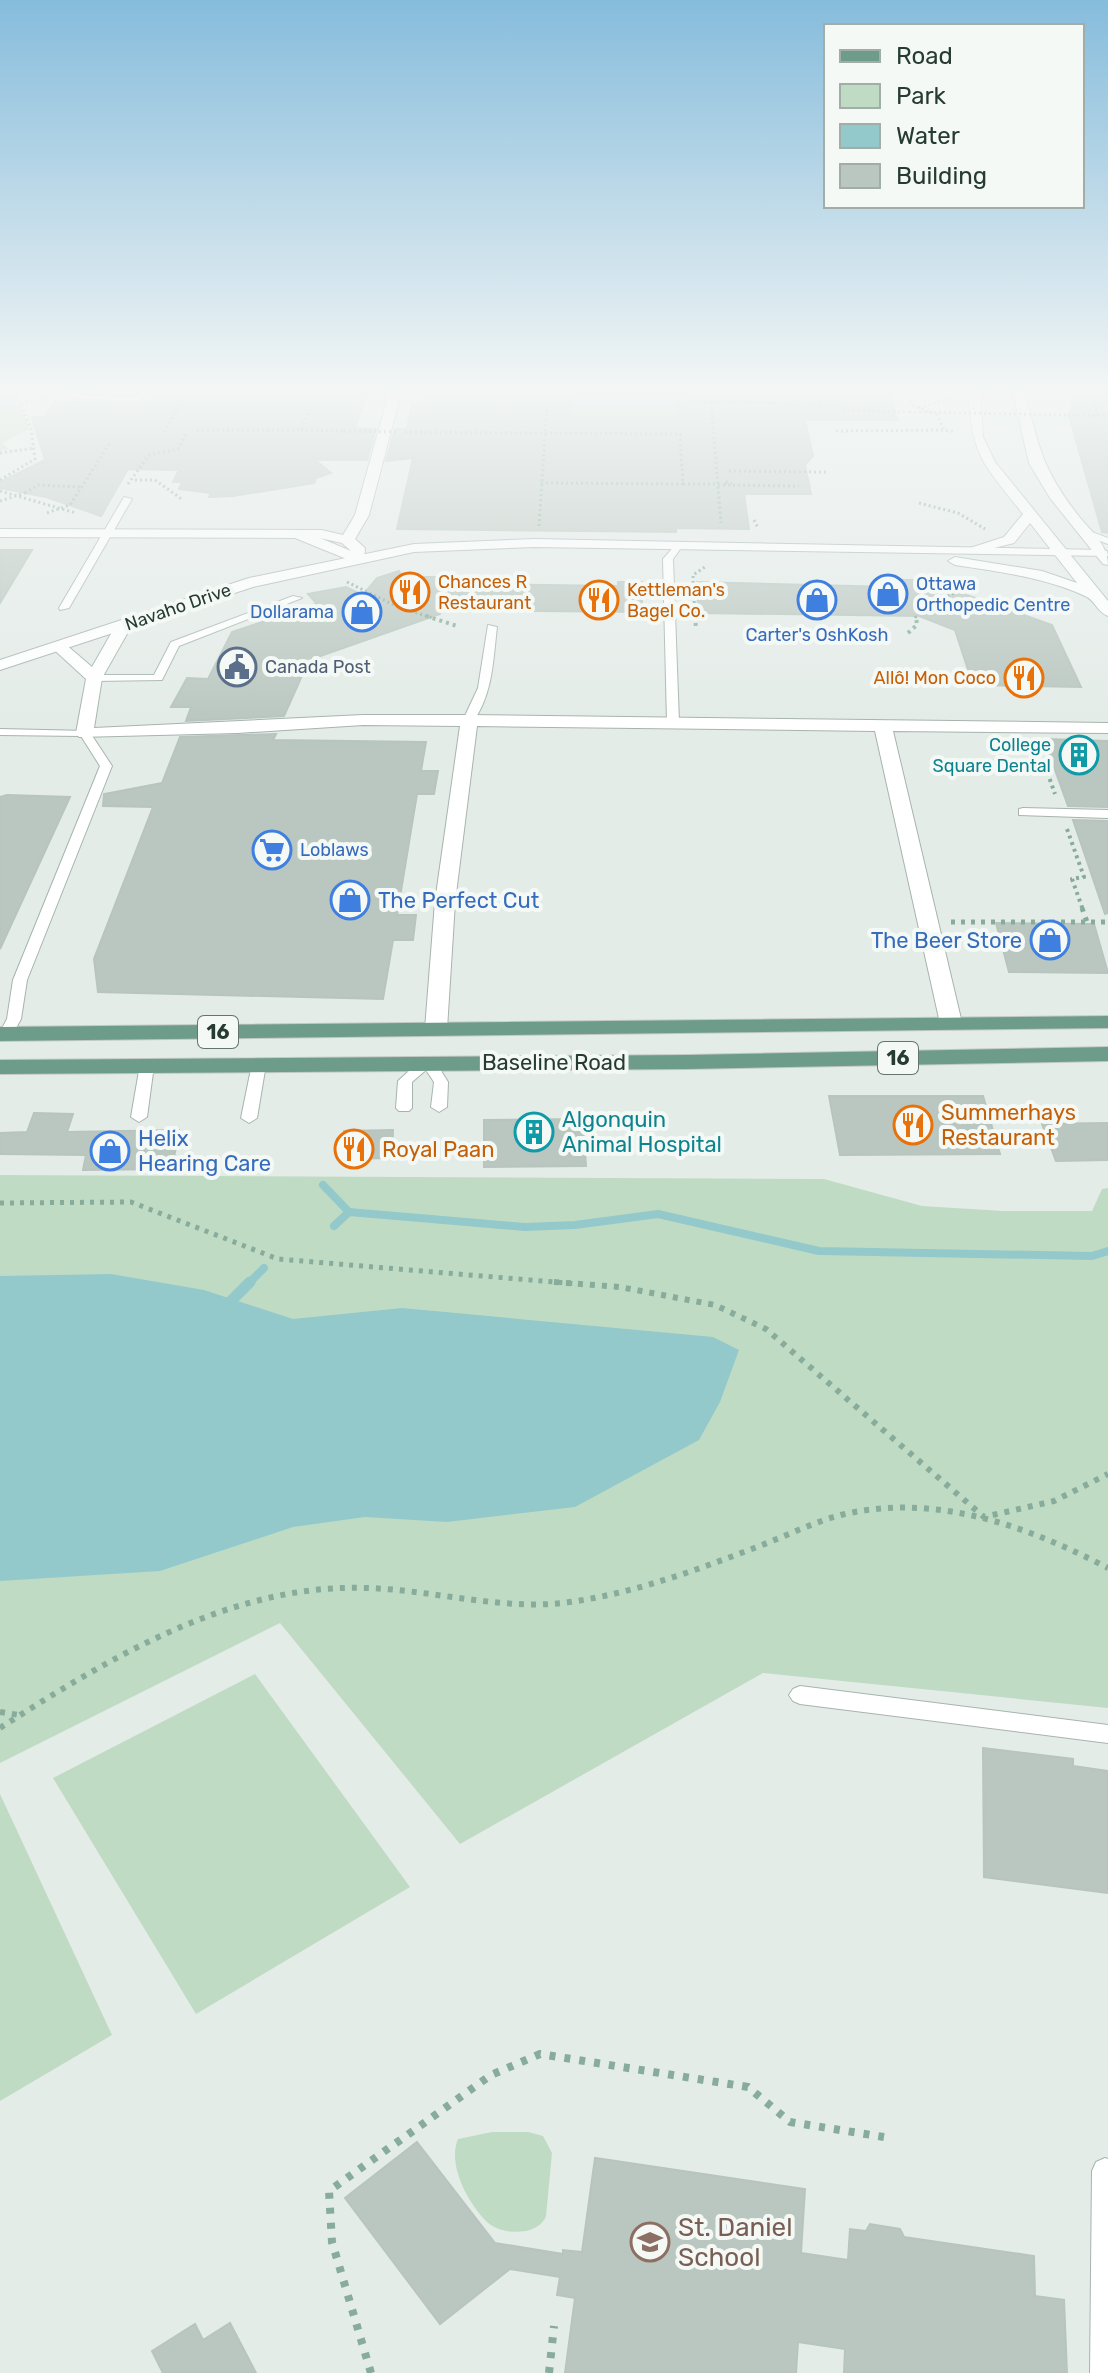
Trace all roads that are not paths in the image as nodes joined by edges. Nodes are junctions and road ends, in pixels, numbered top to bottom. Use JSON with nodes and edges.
{"nodes":[{"id":1,"x":127,"y":499,"type":"dead end"},
{"id":2,"x":366,"y":500,"type":"edge"},
{"id":3,"x":1017,"y":500,"type":"edge"},
{"id":4,"x":1059,"y":500,"type":"edge"},
{"id":5,"x":1029,"y":515,"type":"junction"},
{"id":6,"x":356,"y":522,"type":"junction"},
{"id":7,"x":301,"y":532,"type":"junction"},
{"id":8,"x":0,"y":533,"type":"edge"},
{"id":9,"x":108,"y":533,"type":"junction"},
{"id":10,"x":322,"y":534,"type":"junction"},
{"id":11,"x":347,"y":540,"type":"junction"},
{"id":12,"x":678,"y":545,"type":"junction"},
{"id":13,"x":974,"y":549,"type":"junction"},
{"id":14,"x":1059,"y":552,"type":"junction"},
{"id":15,"x":1107,"y":555,"type":"edge"},
{"id":16,"x":359,"y":559,"type":"junction"},
{"id":17,"x":668,"y":559,"type":"junction"},
{"id":18,"x":955,"y":561,"type":"junction"},
{"id":19,"x":1070,"y":565,"type":"junction"},
{"id":20,"x":1095,"y":595,"type":"junction"},
{"id":21,"x":297,"y":598,"type":"dead end"},
{"id":22,"x":64,"y":608,"type":"dead end"},
{"id":23,"x":1108,"y":611,"type":"edge"},
{"id":24,"x":124,"y":625,"type":"junction"},
{"id":25,"x":492,"y":627,"type":"dead end"},
{"id":26,"x":58,"y":646,"type":"junction"},
{"id":27,"x":0,"y":665,"type":"edge"},
{"id":28,"x":94,"y":678,"type":"junction"},
{"id":29,"x":469,"y":720,"type":"junction"},
{"id":30,"x":673,"y":722,"type":"junction"},
{"id":31,"x":883,"y":726,"type":"junction"},
{"id":32,"x":1108,"y":728,"type":"edge"},
{"id":33,"x":0,"y":732,"type":"edge"},
{"id":34,"x":85,"y":733,"type":"junction"},
{"id":35,"x":1023,"y":812,"type":"dead end"},
{"id":36,"x":1108,"y":814,"type":"edge"},
{"id":37,"x":1105,"y":1021,"type":"edge"},
{"id":38,"x":951,"y":1023,"type":"junction"},
{"id":39,"x":436,"y":1029,"type":"junction"},
{"id":40,"x":3,"y":1034,"type":"edge"},
{"id":41,"x":1108,"y":1054,"type":"edge"},
{"id":42,"x":428,"y":1061,"type":"junction"},
{"id":43,"x":259,"y":1064,"type":"junction"},
{"id":44,"x":147,"y":1065,"type":"junction"},
{"id":45,"x":0,"y":1067,"type":"edge"},
{"id":46,"x":439,"y":1107,"type":"dead end"},
{"id":47,"x":404,"y":1108,"type":"dead end"},
{"id":48,"x":139,"y":1117,"type":"dead end"},
{"id":49,"x":249,"y":1118,"type":"dead end"},
{"id":50,"x":800,"y":1695,"type":"dead end"},
{"id":51,"x":1108,"y":1734,"type":"edge"},
{"id":52,"x":1105,"y":2171,"type":"dead end"},
{"id":53,"x":1104,"y":2373,"type":"edge"}],
"edges":[{"from":1,"to":9,"type":"lane"},
{"from":2,"to":6,"type":"street"},
{"from":3,"to":5,"type":"street"},
{"from":4,"to":15,"type":"street"},
{"from":5,"to":13,"type":"street"},
{"from":5,"to":14,"type":"street"},
{"from":6,"to":10,"type":"street"},
{"from":6,"to":11,"type":"street"},
{"from":7,"to":9,"type":"street"},
{"from":7,"to":10,"type":"street"},
{"from":7,"to":16,"type":"street"},
{"from":8,"to":9,"type":"street"},
{"from":9,"to":22,"type":"lane"},
{"from":10,"to":11,"type":"street"},
{"from":11,"to":16,"type":"street"},
{"from":12,"to":13,"type":"street","name":"Navaho Drive"},
{"from":12,"to":16,"type":"street","name":"Navaho Drive"},
{"from":12,"to":17,"type":"lane"},
{"from":13,"to":14,"type":"street","name":"Navaho Drive"},
{"from":14,"to":15,"type":"street","name":"Navaho Drive"},
{"from":14,"to":19,"type":"street"},
{"from":15,"to":19,"type":"street","name":"Navaho Drive"},
{"from":16,"to":17,"type":"street","name":"Navaho Drive"},
{"from":16,"to":24,"type":"street","name":"Navaho Drive"},
{"from":17,"to":18,"type":"street","name":"Navaho Drive"},
{"from":17,"to":30,"type":"lane"},
{"from":18,"to":19,"type":"street","name":"Navaho Drive"},
{"from":18,"to":20,"type":"street"},
{"from":19,"to":20,"type":"street"},
{"from":20,"to":23,"type":"street"},
{"from":21,"to":28,"type":"lane"},
{"from":24,"to":26,"type":"street","name":"Navaho Drive"},
{"from":24,"to":28,"type":"street"},
{"from":25,"to":29,"type":"lane"},
{"from":26,"to":27,"type":"street","name":"Navaho Drive"},
{"from":26,"to":28,"type":"street"},
{"from":28,"to":34,"type":"street"},
{"from":29,"to":30,"type":"street"},
{"from":29,"to":34,"type":"street"},
{"from":29,"to":39,"type":"street"},
{"from":30,"to":31,"type":"street"},
{"from":31,"to":32,"type":"street"},
{"from":31,"to":38,"type":"street"},
{"from":33,"to":34,"type":"lane"},
{"from":34,"to":40,"type":"lane"},
{"from":35,"to":36,"type":"lane"},
{"from":37,"to":38,"type":"main road","name":"Baseline Road","number":"16"},
{"from":38,"to":39,"type":"main road","name":"Baseline Road","number":"16"},
{"from":39,"to":40,"type":"main road","name":"Baseline Road","number":"16"},
{"from":39,"to":42,"type":"main road"},
{"from":41,"to":42,"type":"main road","name":"Baseline Road","number":"16"},
{"from":42,"to":43,"type":"main road","name":"Baseline Road","number":"16"},
{"from":42,"to":46,"type":"lane"},
{"from":42,"to":47,"type":"lane"},
{"from":43,"to":44,"type":"main road","name":"Baseline Road","number":"16"},
{"from":43,"to":49,"type":"lane"},
{"from":44,"to":45,"type":"main road","name":"Baseline Road","number":"16"},
{"from":44,"to":48,"type":"lane"},
{"from":50,"to":51,"type":"lane"},
{"from":52,"to":53,"type":"lane"}]}
